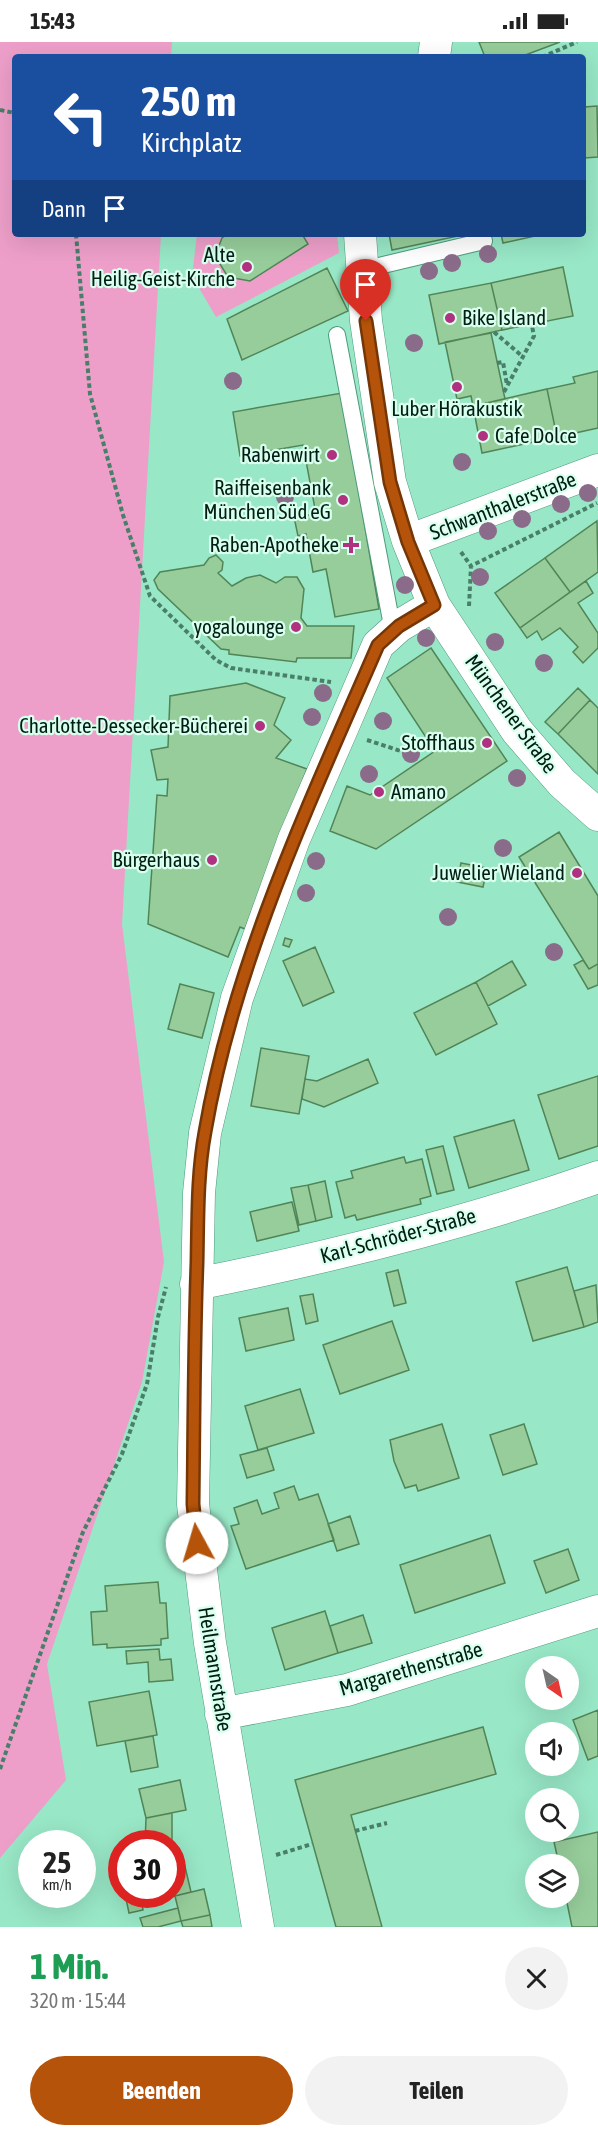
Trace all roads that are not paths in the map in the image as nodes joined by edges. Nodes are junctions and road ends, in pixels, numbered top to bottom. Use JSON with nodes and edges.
{"nodes":[{"id":1,"x":360,"y":237,"type":"edge"},
{"id":2,"x":482,"y":237,"type":"edge"},
{"id":3,"x":362,"y":270,"type":"junction"},
{"id":4,"x":337,"y":335,"type":"dead end"},
{"id":5,"x":595,"y":471,"type":"edge"},
{"id":6,"x":408,"y":542,"type":"junction"},
{"id":7,"x":434,"y":605,"type":"junction"},
{"id":8,"x":393,"y":631,"type":"junction"},
{"id":9,"x":598,"y":815,"type":"edge"},
{"id":10,"x":598,"y":1177,"type":"edge"},
{"id":11,"x":196,"y":1278,"type":"junction"},
{"id":12,"x":598,"y":1611,"type":"edge"},
{"id":13,"x":221,"y":1714,"type":"junction"},
{"id":14,"x":258,"y":1927,"type":"edge"}],
"edges":[{"from":1,"to":3,"type":"street","name":"Münchener Straße"},
{"from":2,"to":3,"type":"lane"},
{"from":3,"to":6,"type":"street","name":"Münchener Straße"},
{"from":4,"to":8,"type":"lane"},
{"from":5,"to":6,"type":"street","name":"Schwanthalerstraße"},
{"from":6,"to":7,"type":"street","name":"Münchener Straße"},
{"from":7,"to":8,"type":"street","name":"Heilmannstraße"},
{"from":7,"to":9,"type":"street","name":"Münchener Straße"},
{"from":8,"to":11,"type":"street","name":"Heilmannstraße"},
{"from":10,"to":11,"type":"street","name":"Karl-Schröder-Straße"},
{"from":11,"to":13,"type":"street","name":"Heilmannstraße"},
{"from":12,"to":13,"type":"street","name":"Margarethenstraße"},
{"from":13,"to":14,"type":"street","name":"Heilmannstraße"}]}
